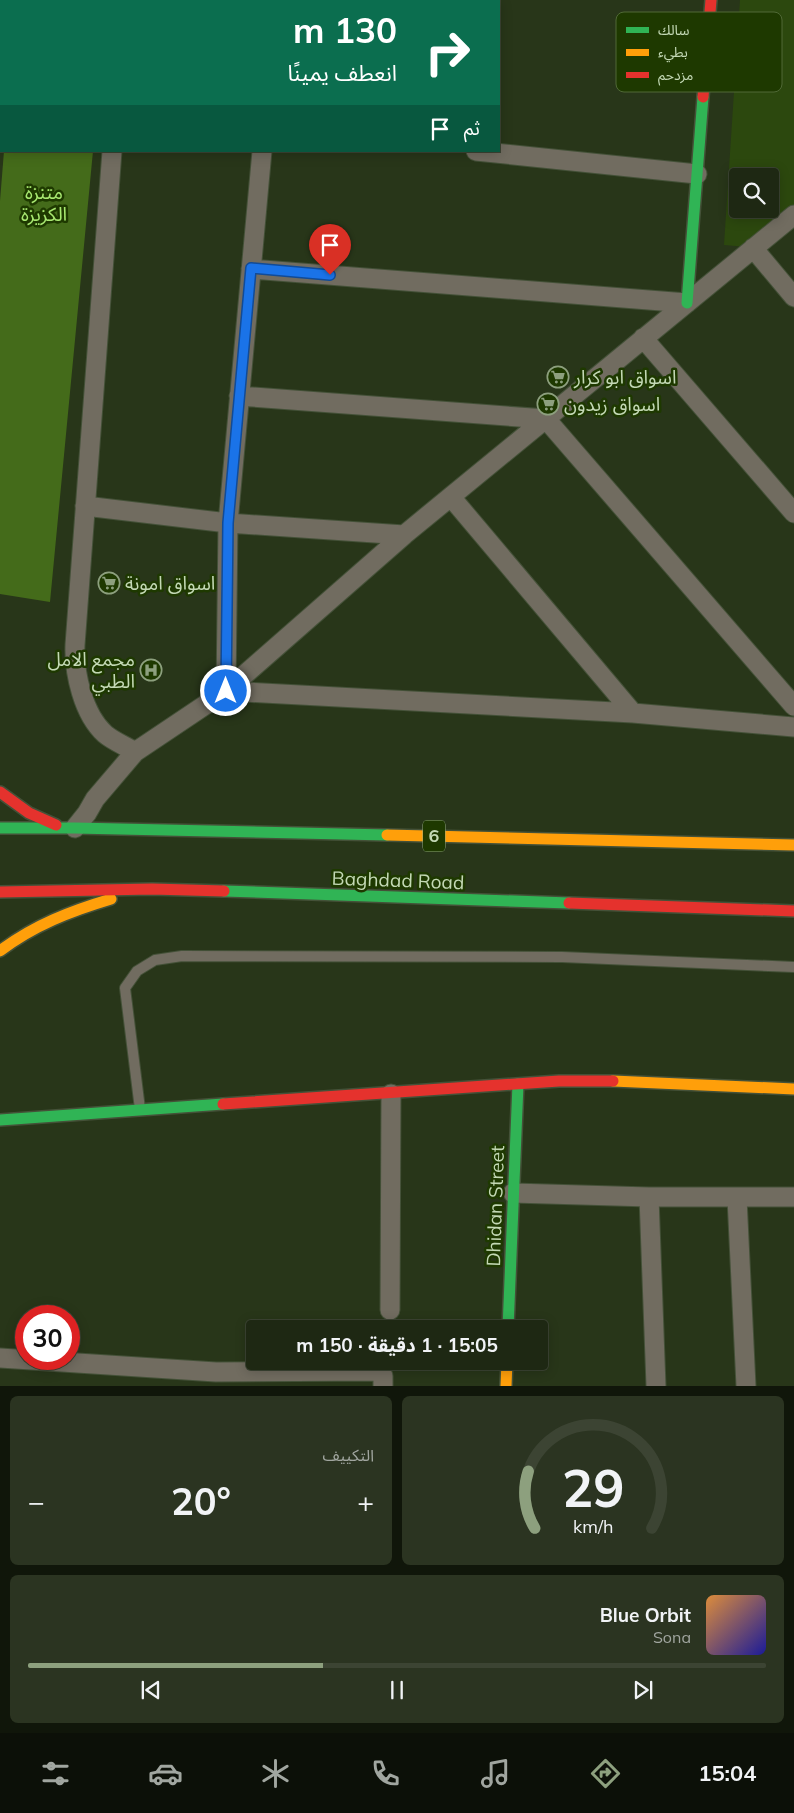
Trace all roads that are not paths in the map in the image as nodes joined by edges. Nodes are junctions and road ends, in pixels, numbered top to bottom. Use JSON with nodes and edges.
{"nodes":[{"id":1,"x":704,"y":92,"type":"edge"},
{"id":2,"x":112,"y":152,"type":"edge"},
{"id":3,"x":262,"y":152,"type":"edge"},
{"id":4,"x":486,"y":152,"type":"edge"},
{"id":5,"x":697,"y":174,"type":"junction"},
{"id":6,"x":794,"y":215,"type":"edge"},
{"id":7,"x":754,"y":248,"type":"junction"},
{"id":8,"x":251,"y":268,"type":"junction"},
{"id":9,"x":794,"y":297,"type":"edge"},
{"id":10,"x":687,"y":303,"type":"junction"},
{"id":11,"x":643,"y":338,"type":"junction"},
{"id":12,"x":239,"y":396,"type":"junction"},
{"id":13,"x":546,"y":419,"type":"junction"},
{"id":14,"x":452,"y":496,"type":"junction"},
{"id":15,"x":85,"y":506,"type":"junction"},
{"id":16,"x":794,"y":513,"type":"edge"},
{"id":17,"x":228,"y":523,"type":"junction"},
{"id":18,"x":404,"y":535,"type":"junction"},
{"id":19,"x":226,"y":691,"type":"junction"},
{"id":20,"x":794,"y":706,"type":"edge"},
{"id":21,"x":633,"y":713,"type":"junction"},
{"id":22,"x":794,"y":727,"type":"edge"},
{"id":23,"x":135,"y":752,"type":"junction"},
{"id":24,"x":0,"y":792,"type":"edge"},
{"id":25,"x":0,"y":828,"type":"edge"},
{"id":26,"x":70,"y":828,"type":"junction"},
{"id":27,"x":794,"y":845,"type":"edge"},
{"id":28,"x":152,"y":889,"type":"junction"},
{"id":29,"x":0,"y":892,"type":"edge"},
{"id":30,"x":794,"y":911,"type":"edge"},
{"id":31,"x":0,"y":951,"type":"edge"},
{"id":32,"x":794,"y":967,"type":"edge"},
{"id":33,"x":518,"y":1084,"type":"junction"},
{"id":34,"x":794,"y":1089,"type":"edge"},
{"id":35,"x":391,"y":1094,"type":"junction"},
{"id":36,"x":140,"y":1110,"type":"junction"},
{"id":37,"x":0,"y":1120,"type":"edge"},
{"id":38,"x":513,"y":1193,"type":"junction"},
{"id":39,"x":649,"y":1197,"type":"junction"},
{"id":40,"x":794,"y":1197,"type":"edge"},
{"id":41,"x":737,"y":1198,"type":"junction"},
{"id":42,"x":390,"y":1310,"type":"dead end"},
{"id":43,"x":508,"y":1320,"type":"edge"},
{"id":44,"x":0,"y":1358,"type":"edge"},
{"id":45,"x":507,"y":1370,"type":"edge"},
{"id":46,"x":217,"y":1379,"type":"edge"},
{"id":47,"x":383,"y":1386,"type":"edge"},
{"id":48,"x":506,"y":1386,"type":"edge"},
{"id":49,"x":656,"y":1386,"type":"edge"},
{"id":50,"x":746,"y":1386,"type":"edge"}],
"edges":[{"from":1,"to":5,"type":"main road"},
{"from":2,"to":15,"type":"street"},
{"from":3,"to":8,"type":"street"},
{"from":4,"to":5,"type":"street"},
{"from":5,"to":10,"type":"main road"},
{"from":6,"to":7,"type":"street"},
{"from":7,"to":9,"type":"street"},
{"from":7,"to":10,"type":"street"},
{"from":8,"to":10,"type":"street"},
{"from":8,"to":12,"type":"street"},
{"from":10,"to":11,"type":"street"},
{"from":11,"to":13,"type":"street"},
{"from":11,"to":16,"type":"street"},
{"from":12,"to":13,"type":"street"},
{"from":12,"to":17,"type":"street"},
{"from":13,"to":14,"type":"street"},
{"from":13,"to":20,"type":"street"},
{"from":14,"to":18,"type":"street"},
{"from":14,"to":21,"type":"street"},
{"from":15,"to":17,"type":"street"},
{"from":15,"to":23,"type":"street"},
{"from":17,"to":18,"type":"street"},
{"from":17,"to":19,"type":"street"},
{"from":18,"to":19,"type":"street"},
{"from":19,"to":21,"type":"street"},
{"from":19,"to":23,"type":"street"},
{"from":21,"to":22,"type":"street"},
{"from":23,"to":26,"type":"street"},
{"from":24,"to":26,"type":"main road"},
{"from":25,"to":26,"type":"main road","number":"6"},
{"from":26,"to":27,"type":"main road","number":"6"},
{"from":28,"to":29,"type":"main road","name":"Baghdad Road"},
{"from":28,"to":30,"type":"main road","name":"Baghdad Road"},
{"from":28,"to":31,"type":"main road"},
{"from":32,"to":36,"type":"lane"},
{"from":33,"to":34,"type":"main road"},
{"from":33,"to":35,"type":"main road"},
{"from":33,"to":38,"type":"main road","name":"Dhidan Street"},
{"from":35,"to":36,"type":"main road"},
{"from":35,"to":42,"type":"street"},
{"from":36,"to":37,"type":"main road"},
{"from":38,"to":39,"type":"street"},
{"from":38,"to":43,"type":"main road","name":"Dhidan Street"},
{"from":39,"to":41,"type":"street"},
{"from":39,"to":49,"type":"street"},
{"from":40,"to":41,"type":"street"},
{"from":41,"to":50,"type":"street"},
{"from":44,"to":46,"type":"street"},
{"from":45,"to":48,"type":"main road"},
{"from":46,"to":47,"type":"street"}]}
